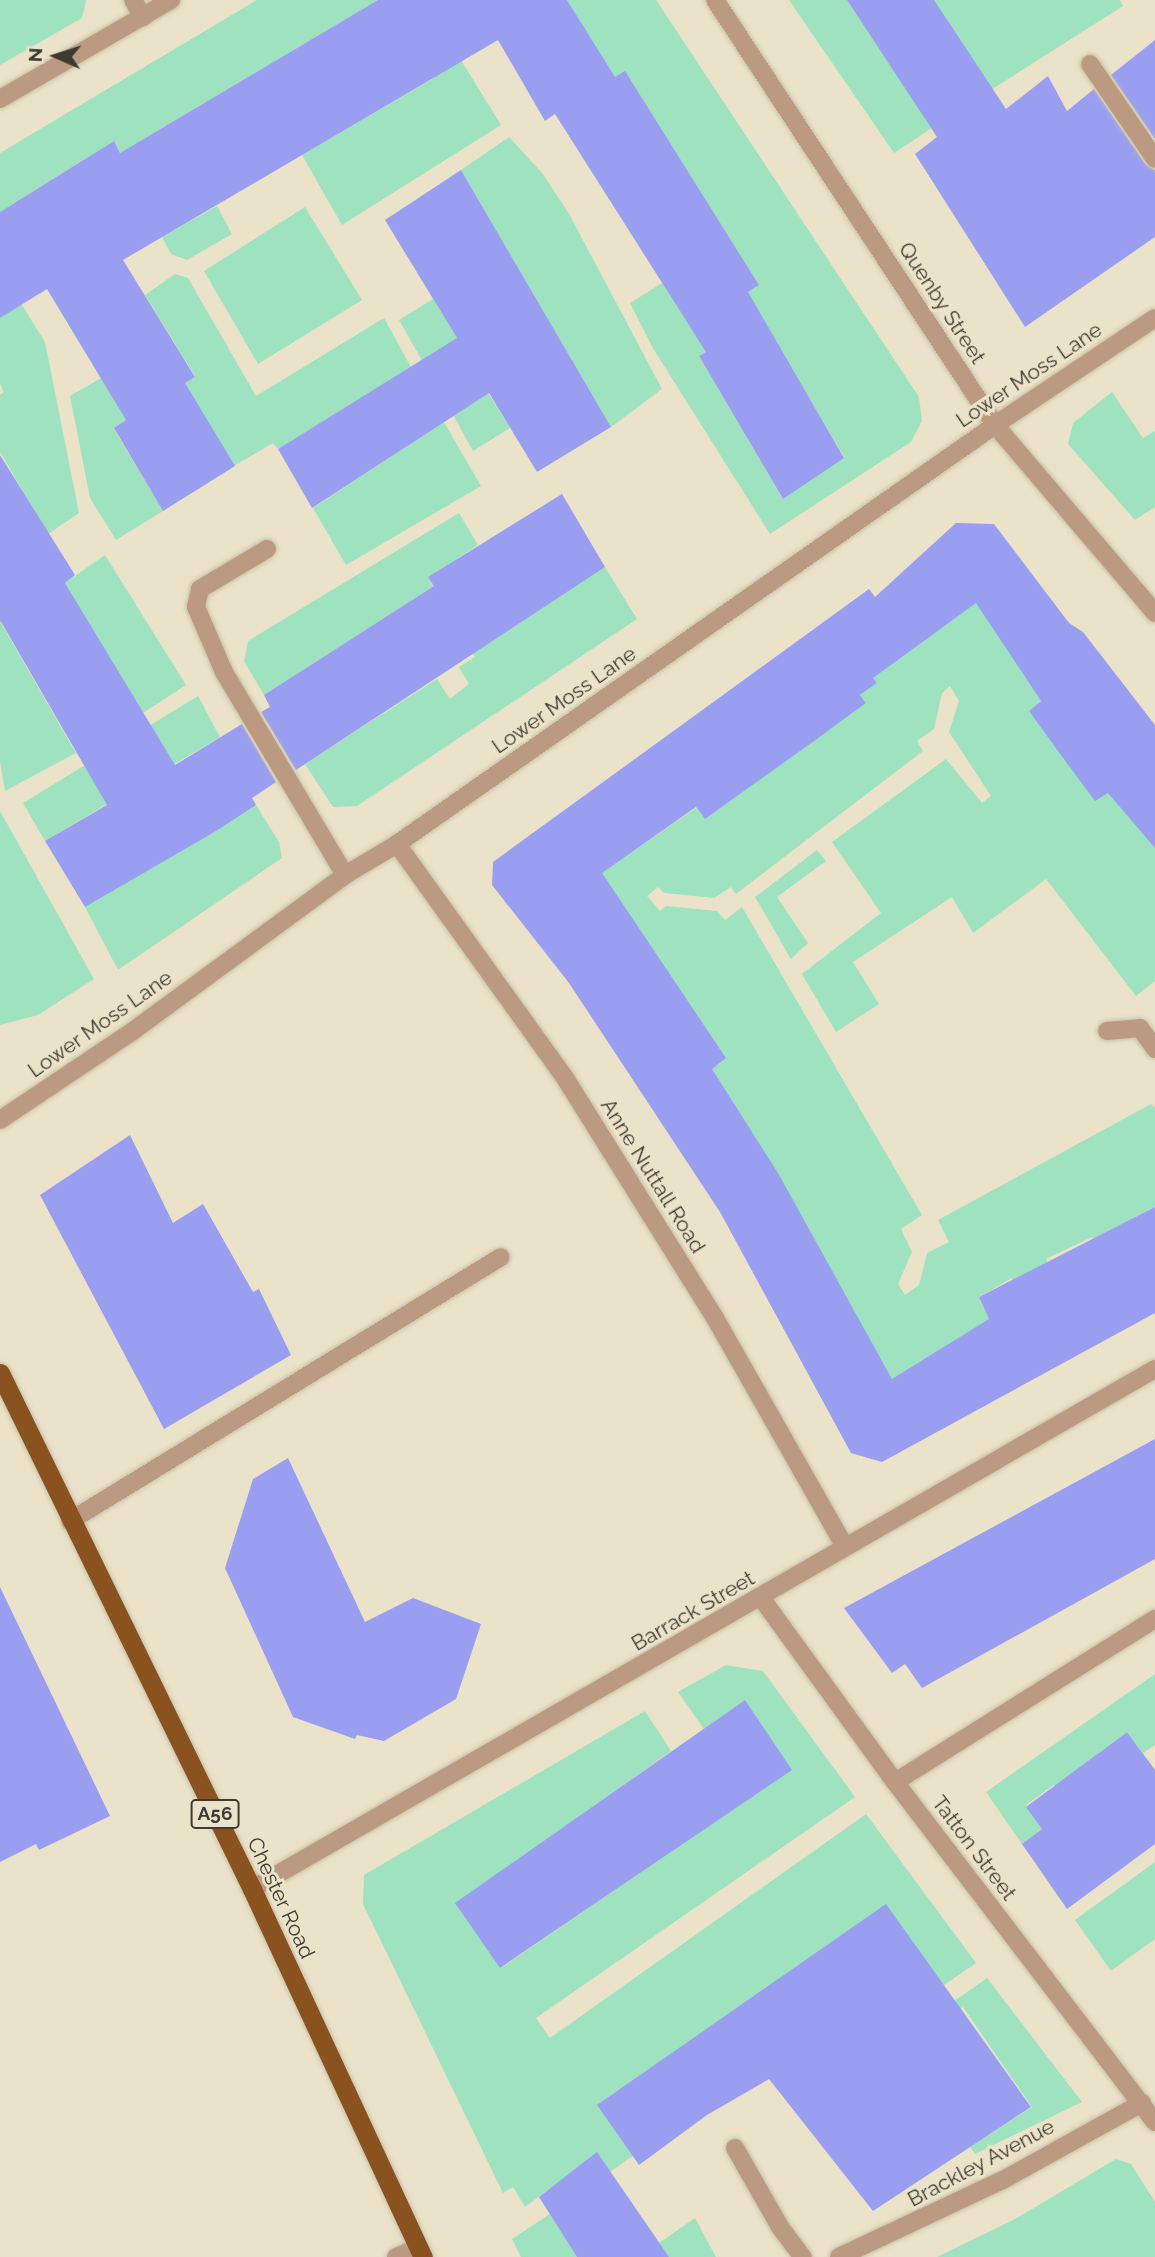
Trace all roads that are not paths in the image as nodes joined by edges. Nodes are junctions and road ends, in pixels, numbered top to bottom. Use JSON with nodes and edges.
{"nodes":[{"id":1,"x":133,"y":0,"type":"edge"},
{"id":2,"x":171,"y":0,"type":"edge"},
{"id":3,"x":715,"y":0,"type":"edge"},
{"id":4,"x":143,"y":17,"type":"junction"},
{"id":5,"x":1090,"y":64,"type":"dead end"},
{"id":6,"x":0,"y":99,"type":"edge"},
{"id":7,"x":1155,"y":159,"type":"edge"},
{"id":8,"x":1155,"y":318,"type":"edge"},
{"id":9,"x":995,"y":425,"type":"junction"},
{"id":10,"x":267,"y":549,"type":"dead end"},
{"id":11,"x":1155,"y":613,"type":"edge"},
{"id":12,"x":397,"y":844,"type":"junction"},
{"id":13,"x":345,"y":876,"type":"junction"},
{"id":14,"x":1107,"y":1031,"type":"dead end"},
{"id":15,"x":1155,"y":1049,"type":"edge"},
{"id":16,"x":0,"y":1120,"type":"edge"},
{"id":17,"x":501,"y":1257,"type":"dead end"},
{"id":18,"x":1155,"y":1369,"type":"edge"},
{"id":19,"x":0,"y":1373,"type":"edge"},
{"id":20,"x":70,"y":1521,"type":"junction"},
{"id":21,"x":845,"y":1547,"type":"junction"},
{"id":22,"x":762,"y":1599,"type":"junction"},
{"id":23,"x":1155,"y":1619,"type":"edge"},
{"id":24,"x":895,"y":1782,"type":"junction"},
{"id":25,"x":252,"y":1889,"type":"junction"},
{"id":26,"x":1142,"y":2104,"type":"junction"},
{"id":27,"x":1155,"y":2122,"type":"edge"},
{"id":28,"x":735,"y":2148,"type":"dead end"},
{"id":29,"x":421,"y":2252,"type":"edge"},
{"id":30,"x":396,"y":2257,"type":"edge"},
{"id":31,"x":803,"y":2257,"type":"edge"},
{"id":32,"x":839,"y":2257,"type":"edge"}],
"edges":[{"from":1,"to":4,"type":"street"},
{"from":2,"to":4,"type":"street"},
{"from":3,"to":9,"type":"street","name":"Quenby Street"},
{"from":4,"to":6,"type":"street"},
{"from":5,"to":7,"type":"street"},
{"from":8,"to":9,"type":"street","name":"Lower Moss Lane"},
{"from":9,"to":11,"type":"street","name":"Quenby Street"},
{"from":9,"to":12,"type":"street","name":"Lower Moss Lane"},
{"from":10,"to":13,"type":"street"},
{"from":12,"to":13,"type":"street","name":"Lower Moss Lane"},
{"from":12,"to":21,"type":"street","name":"Anne Nuttall Road"},
{"from":13,"to":16,"type":"street","name":"Lower Moss Lane"},
{"from":14,"to":15,"type":"street"},
{"from":17,"to":20,"type":"street"},
{"from":18,"to":21,"type":"street","name":"Barrack Street"},
{"from":19,"to":20,"type":"highway","name":"Chester Road","number":"A56"},
{"from":20,"to":25,"type":"highway","name":"Chester Road","number":"A56"},
{"from":21,"to":22,"type":"street","name":"Barrack Street"},
{"from":22,"to":24,"type":"street","name":"Tatton Street"},
{"from":22,"to":25,"type":"street","name":"Barrack Street"},
{"from":23,"to":24,"type":"street"},
{"from":24,"to":26,"type":"street","name":"Tatton Street"},
{"from":25,"to":29,"type":"highway","name":"Chester Road","number":"A56"},
{"from":26,"to":27,"type":"street","name":"Tatton Street"},
{"from":26,"to":32,"type":"street","name":"Brackley Avenue"},
{"from":28,"to":31,"type":"street"},
{"from":29,"to":30,"type":"street"}]}
